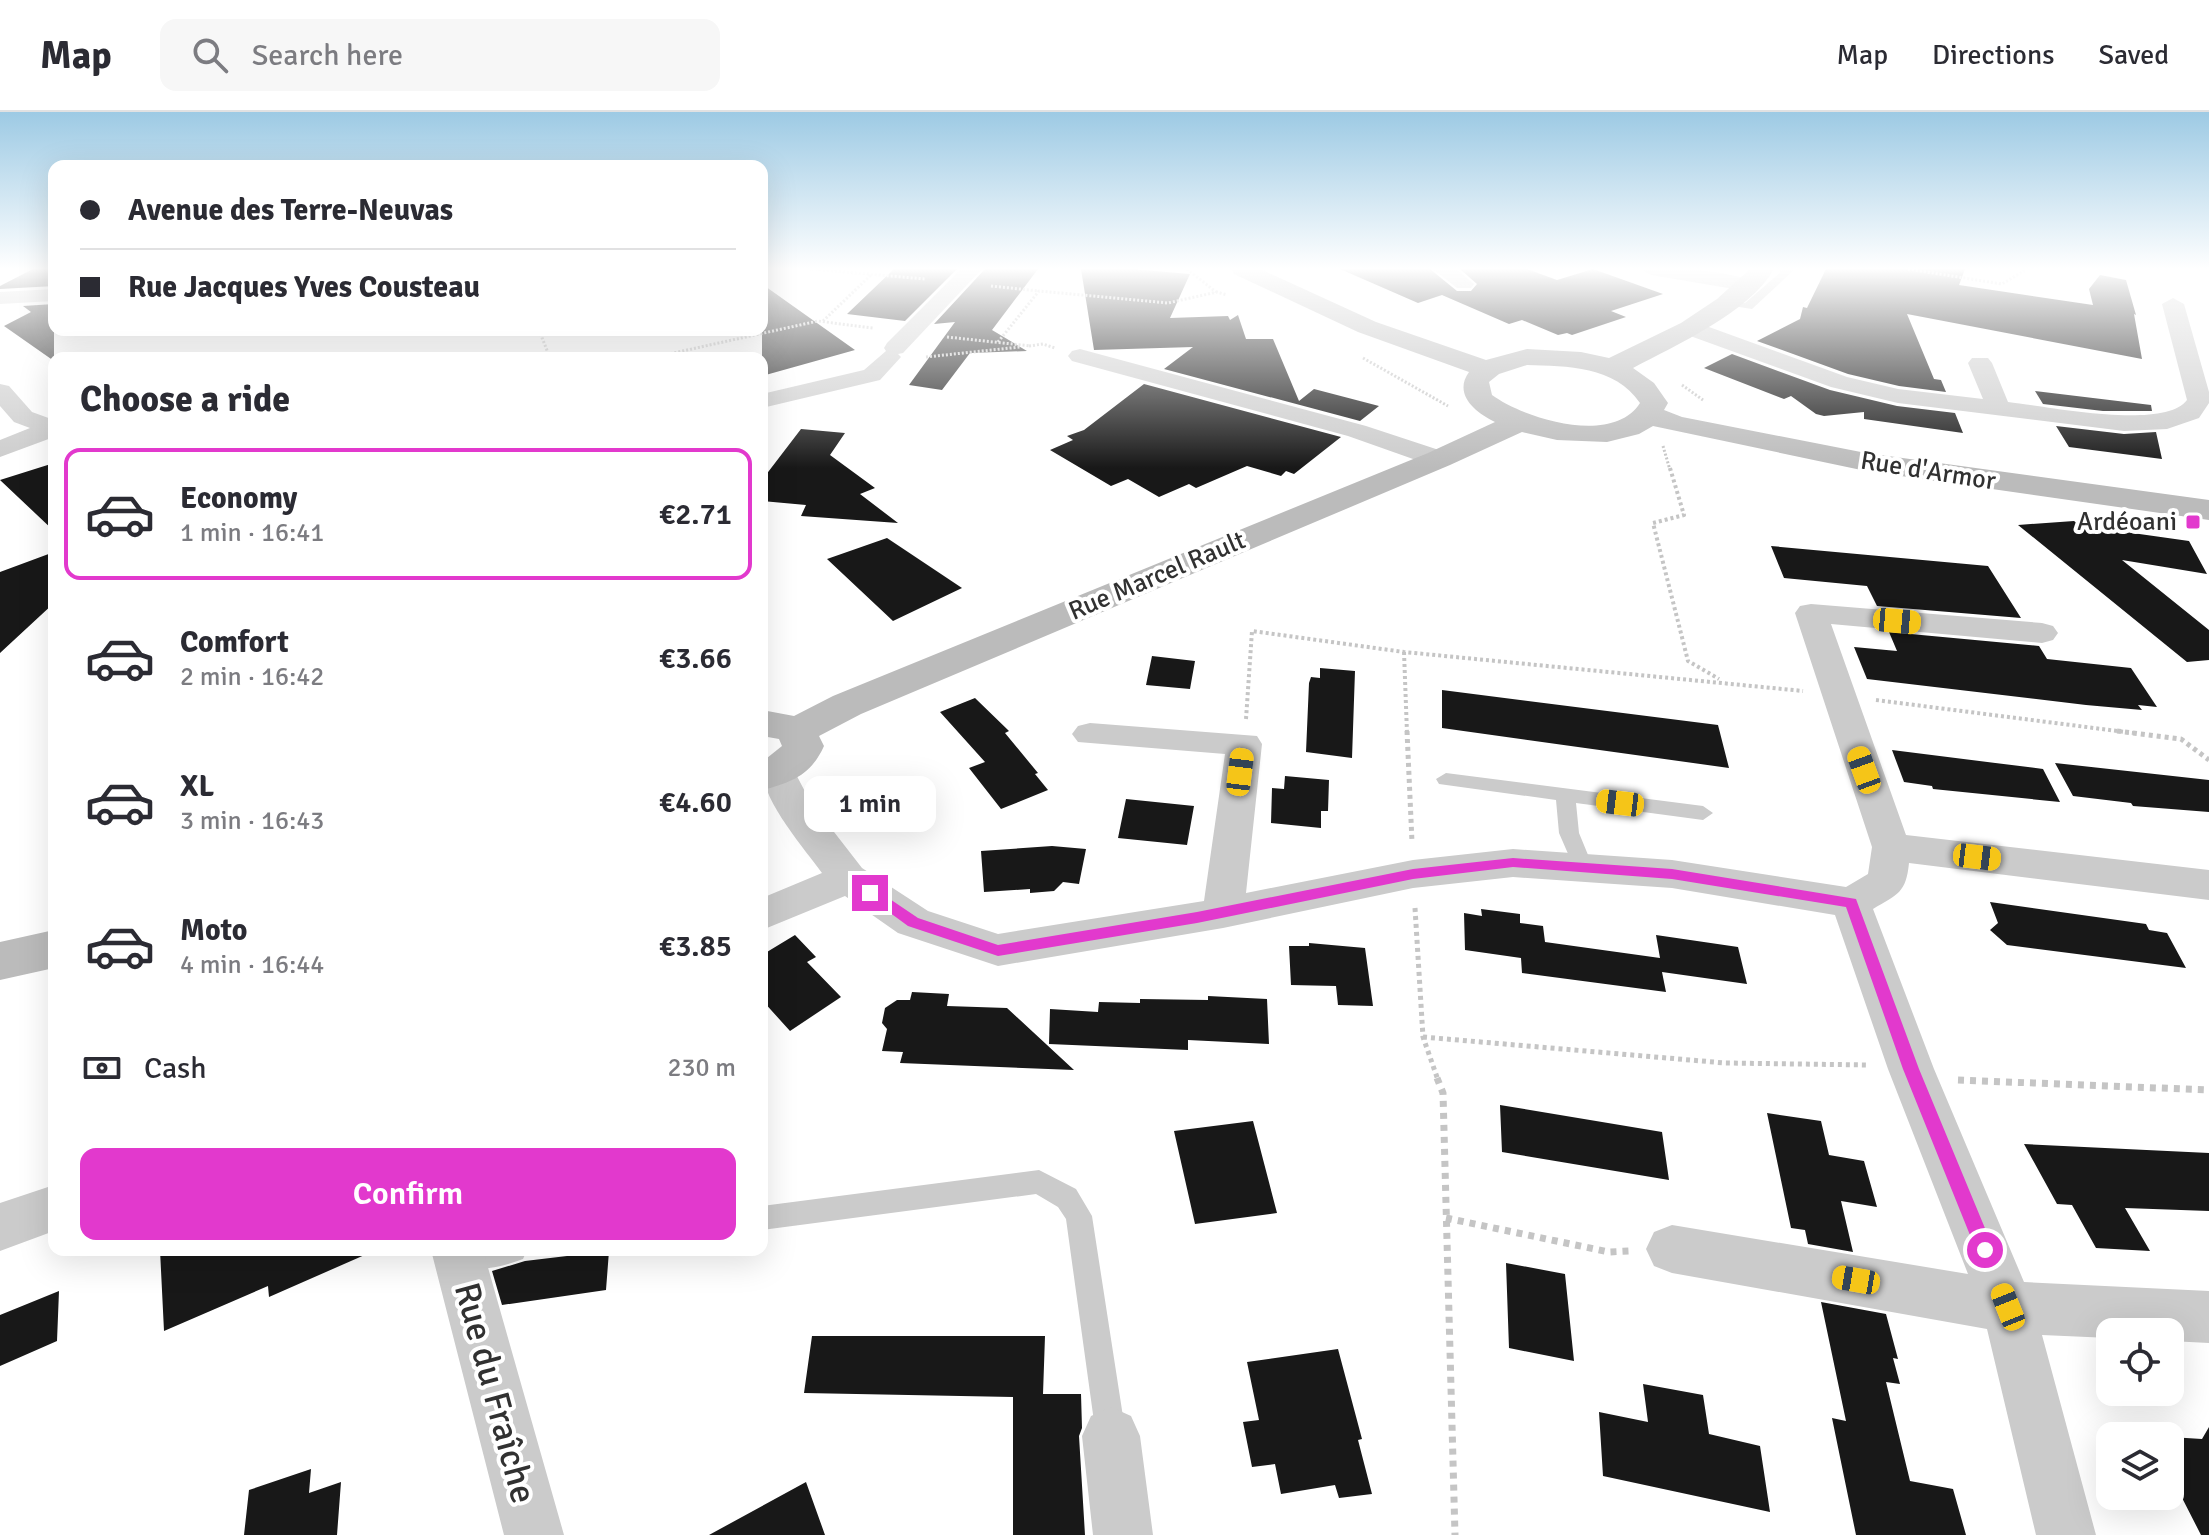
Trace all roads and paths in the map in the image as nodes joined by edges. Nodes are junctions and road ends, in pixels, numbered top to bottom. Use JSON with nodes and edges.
{"nodes":[{"id":1,"x":857,"y":335,"type":"edge"},
{"id":2,"x":909,"y":335,"type":"edge"},
{"id":3,"x":1003,"y":335,"type":"edge"},
{"id":4,"x":1391,"y":335,"type":"edge"},
{"id":5,"x":1675,"y":335,"type":"edge"},
{"id":6,"x":1710,"y":335,"type":"edge"},
{"id":7,"x":756,"y":336,"type":"edge"},
{"id":8,"x":2182,"y":337,"type":"joint"},
{"id":9,"x":2209,"y":341,"type":"edge"},
{"id":10,"x":998,"y":342,"type":"junction"},
{"id":11,"x":1031,"y":346,"type":"junction"},
{"id":12,"x":895,"y":350,"type":"junction"},
{"id":13,"x":680,"y":352,"type":"edge"},
{"id":14,"x":1357,"y":355,"type":"dead end"},
{"id":15,"x":1080,"y":356,"type":"joint"},
{"id":16,"x":1980,"y":363,"type":"dead end"},
{"id":17,"x":1611,"y":368,"type":"junction"},
{"id":18,"x":1485,"y":369,"type":"junction"},
{"id":19,"x":0,"y":391,"type":"edge"},
{"id":20,"x":768,"y":400,"type":"edge"},
{"id":21,"x":1999,"y":409,"type":"junction"},
{"id":22,"x":1663,"y":419,"type":"junction"},
{"id":23,"x":48,"y":427,"type":"edge"},
{"id":24,"x":1506,"y":428,"type":"junction"},
{"id":25,"x":48,"y":431,"type":"edge"},
{"id":26,"x":0,"y":449,"type":"edge"},
{"id":27,"x":1439,"y":459,"type":"junction"},
{"id":28,"x":2209,"y":510,"type":"edge"},
{"id":29,"x":2042,"y":633,"type":"dead end"},
{"id":30,"x":1404,"y":652,"type":"junction"},
{"id":31,"x":1723,"y":682,"type":"junction"},
{"id":32,"x":1837,"y":694,"type":"junction"},
{"id":33,"x":779,"y":727,"type":"edge"},
{"id":34,"x":1090,"y":734,"type":"dead end"},
{"id":35,"x":1244,"y":744,"type":"junction"},
{"id":36,"x":2209,"y":760,"type":"edge"},
{"id":37,"x":769,"y":774,"type":"edge"},
{"id":38,"x":1446,"y":779,"type":"dead end"},
{"id":39,"x":1565,"y":796,"type":"junction"},
{"id":40,"x":1703,"y":813,"type":"dead end"},
{"id":41,"x":1891,"y":847,"type":"junction"},
{"id":42,"x":1583,"y":867,"type":"junction"},
{"id":43,"x":1413,"y":874,"type":"junction"},
{"id":44,"x":848,"y":878,"type":"junction"},
{"id":45,"x":2209,"y":885,"type":"edge"},
{"id":46,"x":1851,"y":903,"type":"junction"},
{"id":47,"x":768,"y":912,"type":"edge"},
{"id":48,"x":1223,"y":913,"type":"junction"},
{"id":49,"x":48,"y":950,"type":"edge"},
{"id":50,"x":0,"y":961,"type":"edge"},
{"id":51,"x":1423,"y":1037,"type":"junction"},
{"id":52,"x":1913,"y":1074,"type":"junction"},
{"id":53,"x":2209,"y":1090,"type":"edge"},
{"id":54,"x":48,"y":1210,"type":"edge"},
{"id":55,"x":768,"y":1217,"type":"edge"},
{"id":56,"x":1446,"y":1218,"type":"junction"},
{"id":57,"x":0,"y":1227,"type":"edge"},
{"id":58,"x":1672,"y":1249,"type":"joint"},
{"id":59,"x":459,"y":1256,"type":"edge"},
{"id":60,"x":2008,"y":1307,"type":"junction"},
{"id":61,"x":2209,"y":1317,"type":"edge"},
{"id":62,"x":1111,"y":1436,"type":"joint"},
{"id":63,"x":534,"y":1535,"type":"edge"},
{"id":64,"x":1123,"y":1535,"type":"edge"},
{"id":65,"x":1455,"y":1535,"type":"edge"},
{"id":66,"x":2066,"y":1535,"type":"edge"}],
"edges":[{"from":1,"to":12,"type":"path"},
{"from":2,"to":12,"type":"street"},
{"from":3,"to":10,"type":"path"},
{"from":4,"to":18,"type":"main road"},
{"from":5,"to":17,"type":"main road"},
{"from":6,"to":21,"type":"street"},
{"from":7,"to":13,"type":"path"},
{"from":8,"to":9,"type":"street"},
{"from":8,"to":21,"type":"street"},
{"from":10,"to":11,"type":"path"},
{"from":10,"to":12,"type":"path"},
{"from":11,"to":12,"type":"path"},
{"from":11,"to":15,"type":"path"},
{"from":12,"to":20,"type":"street"},
{"from":14,"to":24,"type":"path"},
{"from":15,"to":27,"type":"street"},
{"from":16,"to":21,"type":"street"},
{"from":17,"to":18,"type":"main road"},
{"from":17,"to":22,"type":"main road"},
{"from":18,"to":24,"type":"main road"},
{"from":19,"to":23,"type":"street"},
{"from":22,"to":24,"type":"main road"},
{"from":22,"to":28,"type":"main road","name":"Rue d'Armor"},
{"from":22,"to":31,"type":"path"},
{"from":24,"to":27,"type":"main road","name":"Rue Marcel Rault"},
{"from":25,"to":26,"type":"street"},
{"from":27,"to":33,"type":"main road","name":"Rue Marcel Rault"},
{"from":29,"to":32,"type":"street"},
{"from":30,"to":31,"type":"path"},
{"from":30,"to":35,"type":"path"},
{"from":30,"to":43,"type":"path"},
{"from":31,"to":32,"type":"path"},
{"from":32,"to":36,"type":"path"},
{"from":32,"to":41,"type":"street"},
{"from":33,"to":37,"type":"main road"},
{"from":34,"to":35,"type":"street"},
{"from":35,"to":48,"type":"street"},
{"from":37,"to":44,"type":"street"},
{"from":38,"to":39,"type":"lane"},
{"from":39,"to":40,"type":"lane"},
{"from":39,"to":42,"type":"lane"},
{"from":41,"to":45,"type":"street"},
{"from":41,"to":46,"type":"street"},
{"from":42,"to":43,"type":"street"},
{"from":42,"to":46,"type":"street"},
{"from":43,"to":48,"type":"street"},
{"from":43,"to":51,"type":"path"},
{"from":44,"to":47,"type":"street"},
{"from":44,"to":48,"type":"street"},
{"from":46,"to":52,"type":"street"},
{"from":49,"to":50,"type":"main road"},
{"from":51,"to":52,"type":"path"},
{"from":51,"to":56,"type":"path"},
{"from":52,"to":53,"type":"path"},
{"from":52,"to":60,"type":"street"},
{"from":54,"to":57,"type":"street"},
{"from":55,"to":62,"type":"lane"},
{"from":56,"to":58,"type":"path"},
{"from":56,"to":65,"type":"path"},
{"from":58,"to":60,"type":"street"},
{"from":59,"to":63,"type":"street","name":"Rue du Fraîche"},
{"from":60,"to":61,"type":"street"},
{"from":60,"to":66,"type":"street"},
{"from":62,"to":64,"type":"street"}]}
